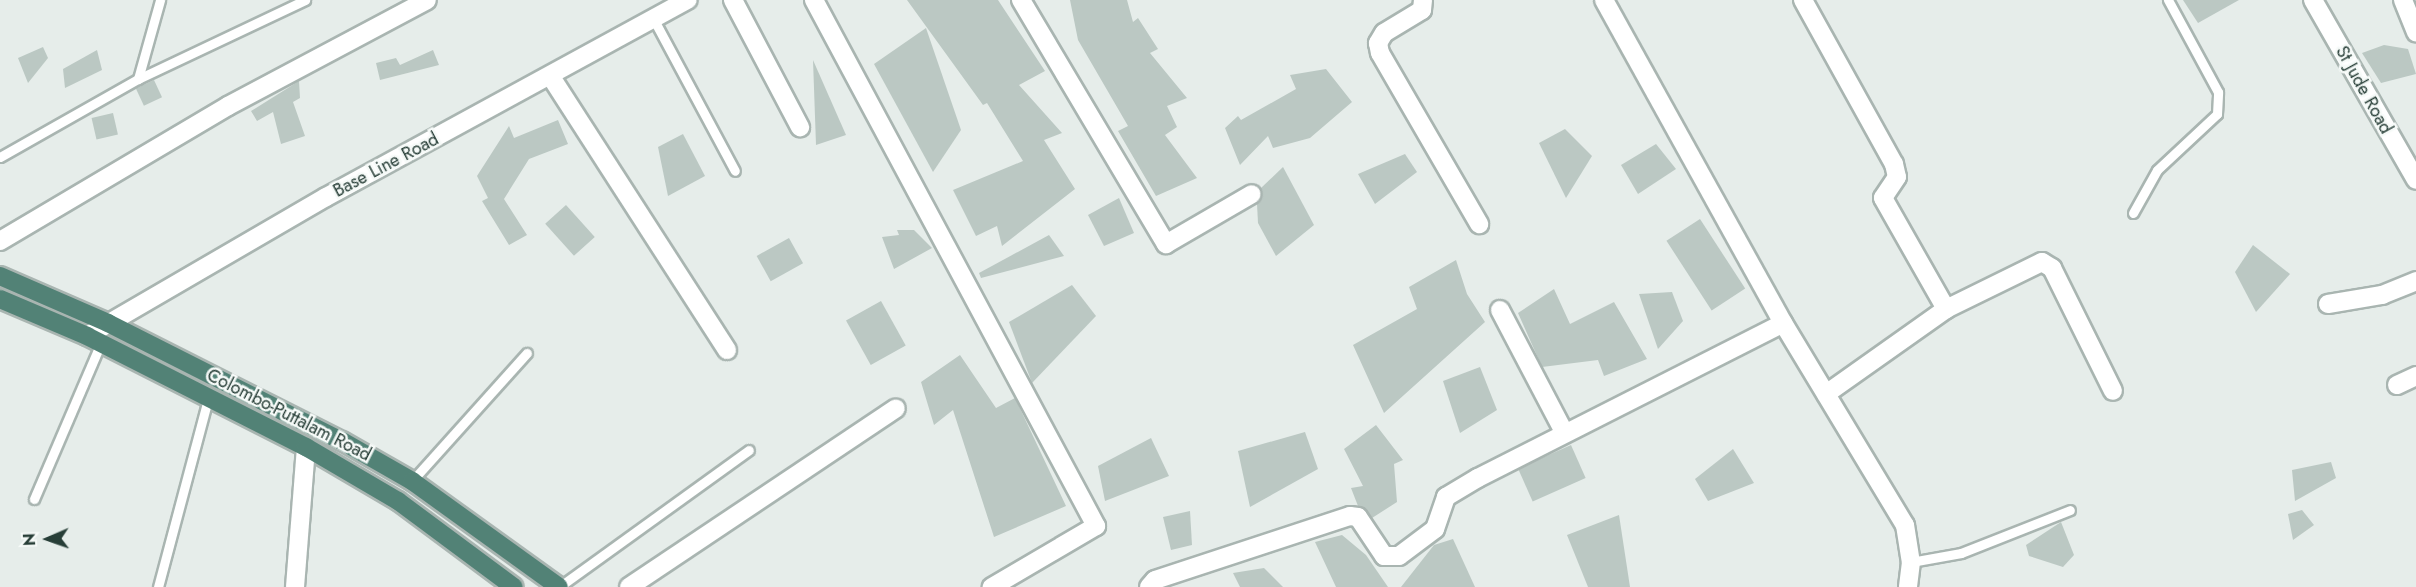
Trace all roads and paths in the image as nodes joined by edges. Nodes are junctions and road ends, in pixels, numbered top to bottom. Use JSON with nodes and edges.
{"nodes":[{"id":1,"x":160,"y":0,"type":"edge"},
{"id":2,"x":305,"y":0,"type":"edge"},
{"id":3,"x":427,"y":0,"type":"edge"},
{"id":4,"x":688,"y":0,"type":"edge"},
{"id":5,"x":732,"y":0,"type":"edge"},
{"id":6,"x":814,"y":0,"type":"edge"},
{"id":7,"x":1021,"y":0,"type":"edge"},
{"id":8,"x":1423,"y":0,"type":"edge"},
{"id":9,"x":1604,"y":0,"type":"edge"},
{"id":10,"x":1803,"y":0,"type":"edge"},
{"id":11,"x":2168,"y":0,"type":"edge"},
{"id":12,"x":2313,"y":0,"type":"edge"},
{"id":13,"x":2403,"y":0,"type":"edge"},
{"id":14,"x":654,"y":20,"type":"junction"},
{"id":15,"x":2416,"y":33,"type":"edge"},
{"id":16,"x":551,"y":77,"type":"junction"},
{"id":17,"x":138,"y":79,"type":"junction"},
{"id":18,"x":800,"y":127,"type":"dead end"},
{"id":19,"x":0,"y":157,"type":"edge"},
{"id":20,"x":2410,"y":157,"type":"edge"},
{"id":21,"x":735,"y":171,"type":"dead end"},
{"id":22,"x":2416,"y":180,"type":"edge"},
{"id":23,"x":1252,"y":194,"type":"dead end"},
{"id":24,"x":2133,"y":213,"type":"dead end"},
{"id":25,"x":1479,"y":224,"type":"dead end"},
{"id":26,"x":0,"y":241,"type":"edge"},
{"id":27,"x":0,"y":276,"type":"edge"},
{"id":28,"x":2416,"y":281,"type":"edge"},
{"id":29,"x":0,"y":299,"type":"edge"},
{"id":30,"x":2328,"y":304,"type":"dead end"},
{"id":31,"x":1946,"y":309,"type":"junction"},
{"id":32,"x":1500,"y":310,"type":"dead end"},
{"id":33,"x":108,"y":323,"type":"junction"},
{"id":34,"x":1783,"y":323,"type":"junction"},
{"id":35,"x":94,"y":340,"type":"junction"},
{"id":36,"x":727,"y":350,"type":"dead end"},
{"id":37,"x":527,"y":353,"type":"dead end"},
{"id":38,"x":2416,"y":376,"type":"edge"},
{"id":39,"x":2397,"y":385,"type":"dead end"},
{"id":40,"x":2113,"y":391,"type":"dead end"},
{"id":41,"x":1826,"y":394,"type":"junction"},
{"id":42,"x":208,"y":399,"type":"junction"},
{"id":43,"x":896,"y":408,"type":"dead end"},
{"id":44,"x":1563,"y":430,"type":"junction"},
{"id":45,"x":306,"y":447,"type":"junction"},
{"id":46,"x":749,"y":450,"type":"dead end"},
{"id":47,"x":412,"y":481,"type":"junction"},
{"id":48,"x":34,"y":499,"type":"dead end"},
{"id":49,"x":2070,"y":510,"type":"dead end"},
{"id":50,"x":1911,"y":562,"type":"junction"},
{"id":51,"x":158,"y":587,"type":"edge"},
{"id":52,"x":295,"y":587,"type":"edge"},
{"id":53,"x":514,"y":587,"type":"edge"},
{"id":54,"x":559,"y":587,"type":"edge"},
{"id":55,"x":629,"y":587,"type":"edge"},
{"id":56,"x":992,"y":587,"type":"edge"},
{"id":57,"x":1149,"y":587,"type":"edge"},
{"id":58,"x":1908,"y":587,"type":"edge"}],
"edges":[{"from":1,"to":17,"type":"lane"},
{"from":2,"to":17,"type":"lane"},
{"from":3,"to":26,"type":"street"},
{"from":4,"to":14,"type":"street","name":"Base Line Road"},
{"from":5,"to":18,"type":"street"},
{"from":6,"to":56,"type":"street"},
{"from":7,"to":23,"type":"street"},
{"from":8,"to":25,"type":"street"},
{"from":9,"to":34,"type":"street"},
{"from":10,"to":31,"type":"street"},
{"from":11,"to":24,"type":"lane"},
{"from":12,"to":20,"type":"street","name":"St Jude Road"},
{"from":13,"to":15,"type":"street"},
{"from":14,"to":16,"type":"street","name":"Base Line Road"},
{"from":14,"to":21,"type":"lane"},
{"from":16,"to":33,"type":"street","name":"Base Line Road"},
{"from":16,"to":36,"type":"street"},
{"from":17,"to":19,"type":"lane"},
{"from":20,"to":22,"type":"street","name":"St Jude Road"},
{"from":27,"to":33,"type":"highway","name":"Colombo-Puttalam Road"},
{"from":28,"to":30,"type":"street"},
{"from":29,"to":35,"type":"highway","name":"Colombo-Puttalam Road"},
{"from":31,"to":40,"type":"street"},
{"from":31,"to":41,"type":"street"},
{"from":32,"to":44,"type":"street"},
{"from":33,"to":35,"type":"street","name":"Base Line Road"},
{"from":33,"to":47,"type":"highway","name":"Colombo-Puttalam Road"},
{"from":34,"to":41,"type":"street"},
{"from":34,"to":44,"type":"street"},
{"from":35,"to":42,"type":"highway","name":"Colombo-Puttalam Road"},
{"from":35,"to":48,"type":"lane"},
{"from":37,"to":47,"type":"lane"},
{"from":38,"to":39,"type":"street"},
{"from":41,"to":50,"type":"street"},
{"from":42,"to":45,"type":"highway","name":"Colombo-Puttalam Road"},
{"from":42,"to":51,"type":"lane"},
{"from":43,"to":55,"type":"street"},
{"from":44,"to":57,"type":"street"},
{"from":45,"to":52,"type":"street"},
{"from":45,"to":53,"type":"highway","name":"Colombo-Puttalam Road"},
{"from":46,"to":54,"type":"lane"},
{"from":47,"to":54,"type":"highway","name":"Colombo-Puttalam Road"},
{"from":49,"to":50,"type":"lane"},
{"from":50,"to":58,"type":"street"}]}
